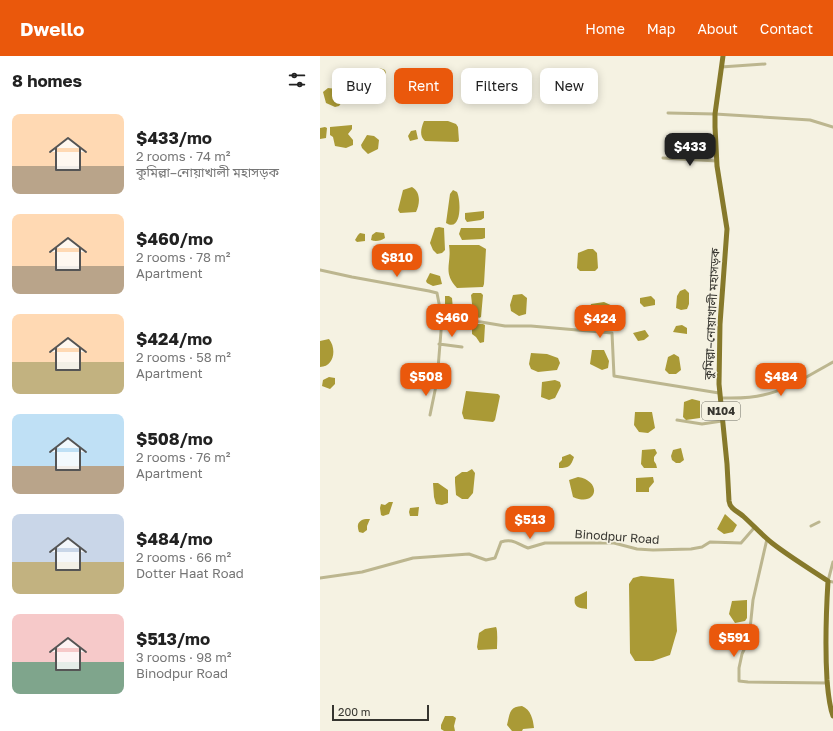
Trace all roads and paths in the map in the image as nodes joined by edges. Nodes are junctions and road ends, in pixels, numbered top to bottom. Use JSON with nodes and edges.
{"nodes":[{"id":1,"x":722,"y":56,"type":"edge"},
{"id":2,"x":765,"y":64,"type":"dead end"},
{"id":3,"x":721,"y":67,"type":"junction"},
{"id":4,"x":668,"y":113,"type":"dead end"},
{"id":5,"x":715,"y":114,"type":"junction"},
{"id":6,"x":833,"y":127,"type":"edge"},
{"id":7,"x":663,"y":158,"type":"dead end"},
{"id":8,"x":717,"y":161,"type":"junction"},
{"id":9,"x":320,"y":270,"type":"edge"},
{"id":10,"x":442,"y":319,"type":"junction"},
{"id":11,"x":440,"y":344,"type":"junction"},
{"id":12,"x":462,"y":347,"type":"dead end"},
{"id":13,"x":833,"y":362,"type":"edge"},
{"id":14,"x":720,"y":395,"type":"junction"},
{"id":15,"x":430,"y":415,"type":"dead end"},
{"id":16,"x":677,"y":420,"type":"dead end"},
{"id":17,"x":722,"y":421,"type":"junction"},
{"id":18,"x":819,"y":522,"type":"dead end"},
{"id":19,"x":811,"y":526,"type":"dead end"},
{"id":20,"x":754,"y":528,"type":"junction"},
{"id":21,"x":767,"y":539,"type":"junction"},
{"id":22,"x":833,"y":562,"type":"edge"},
{"id":23,"x":320,"y":578,"type":"edge"},
{"id":24,"x":831,"y":582,"type":"edge"},
{"id":25,"x":828,"y":683,"type":"junction"},
{"id":26,"x":833,"y":716,"type":"edge"}],
"edges":[{"from":1,"to":3,"type":"highway","name":"কুমিল্লা–নোয়াখালী মহাসড়ক","number":"N104"},
{"from":2,"to":3,"type":"street"},
{"from":3,"to":5,"type":"highway","name":"কুমিল্লা–নোয়াখালী মহাসড়ক","number":"N104"},
{"from":4,"to":5,"type":"street"},
{"from":5,"to":6,"type":"street"},
{"from":5,"to":8,"type":"highway","name":"কুমিল্লা–নোয়াখালী মহাসড়ক","number":"N104"},
{"from":7,"to":8,"type":"street"},
{"from":8,"to":14,"type":"highway","name":"কুমিল্লা–নোয়াখালী মহাসড়ক","number":"N104"},
{"from":9,"to":10,"type":"street"},
{"from":10,"to":11,"type":"street"},
{"from":10,"to":14,"type":"street"},
{"from":11,"to":12,"type":"street"},
{"from":11,"to":15,"type":"street"},
{"from":13,"to":14,"type":"street"},
{"from":14,"to":17,"type":"highway","name":"কুমিল্লা–নোয়াখালী মহাসড়ক","number":"N104"},
{"from":16,"to":17,"type":"street"},
{"from":17,"to":20,"type":"highway","name":"কুমিল্লা–নোয়াখালী মহাসড়ক","number":"N104"},
{"from":18,"to":19,"type":"street"},
{"from":20,"to":21,"type":"highway","name":"কুমিল্লা–নোয়াখালী মহাসড়ক","number":"N104"},
{"from":20,"to":23,"type":"street","name":"Binodpur Road"},
{"from":21,"to":24,"type":"highway","name":"কুমিল্লা–নোয়াখালী মহাসড়ক","number":"N104"},
{"from":21,"to":25,"type":"street"},
{"from":22,"to":24,"type":"street"},
{"from":24,"to":25,"type":"highway"},
{"from":25,"to":26,"type":"highway"}]}
